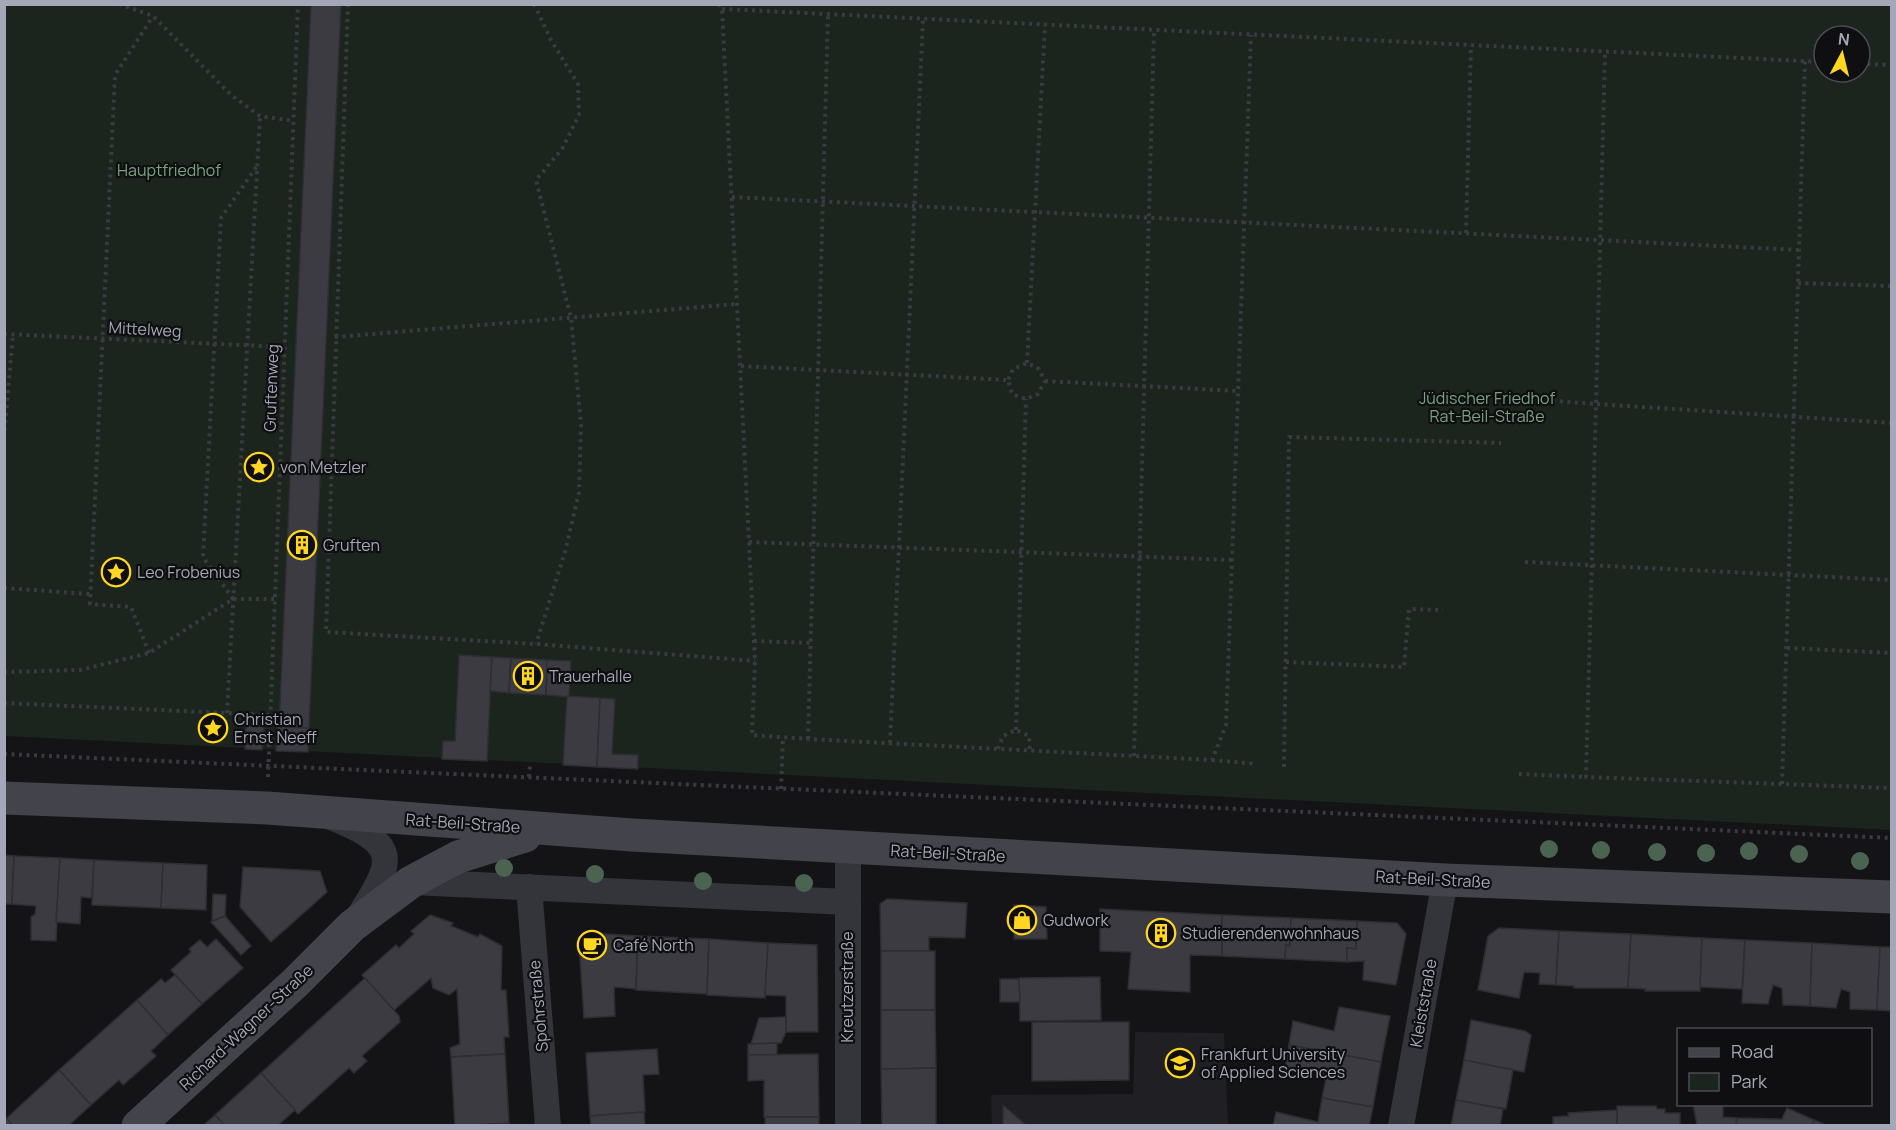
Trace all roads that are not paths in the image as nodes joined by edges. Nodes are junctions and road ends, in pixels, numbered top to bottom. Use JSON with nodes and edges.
{"nodes":[{"id":1,"x":4,"y":798,"type":"edge"},
{"id":2,"x":320,"y":812,"type":"junction"},
{"id":3,"x":550,"y":830,"type":"junction"},
{"id":4,"x":848,"y":848,"type":"junction"},
{"id":5,"x":1444,"y":880,"type":"junction"},
{"id":6,"x":411,"y":882,"type":"junction"},
{"id":7,"x":529,"y":887,"type":"junction"},
{"id":8,"x":1892,"y":897,"type":"edge"},
{"id":9,"x":847,"y":902,"type":"junction"},
{"id":10,"x":352,"y":926,"type":"junction"},
{"id":11,"x":138,"y":1125,"type":"edge"},
{"id":12,"x":548,"y":1125,"type":"edge"},
{"id":13,"x":848,"y":1125,"type":"edge"},
{"id":14,"x":1401,"y":1125,"type":"edge"}],
"edges":[{"from":1,"to":2,"type":"main road","name":"Rat-Beil-Straße"},
{"from":2,"to":3,"type":"main road","name":"Rat-Beil-Straße"},
{"from":2,"to":10,"type":"street","name":"Richard-Wagner-Straße"},
{"from":3,"to":4,"type":"main road","name":"Rat-Beil-Straße"},
{"from":3,"to":6,"type":"main road","name":"Richard-Wagner-Straße"},
{"from":4,"to":5,"type":"main road","name":"Rat-Beil-Straße"},
{"from":4,"to":9,"type":"street","name":"Kreutzerstraße"},
{"from":5,"to":8,"type":"main road","name":"Rat-Beil-Straße"},
{"from":5,"to":14,"type":"street","name":"Kleiststraße"},
{"from":6,"to":7,"type":"street"},
{"from":6,"to":10,"type":"main road","name":"Richard-Wagner-Straße"},
{"from":7,"to":9,"type":"street"},
{"from":7,"to":12,"type":"street","name":"Spohrstraße"},
{"from":9,"to":13,"type":"street","name":"Kreutzerstraße"},
{"from":10,"to":11,"type":"main road","name":"Richard-Wagner-Straße"}]}
